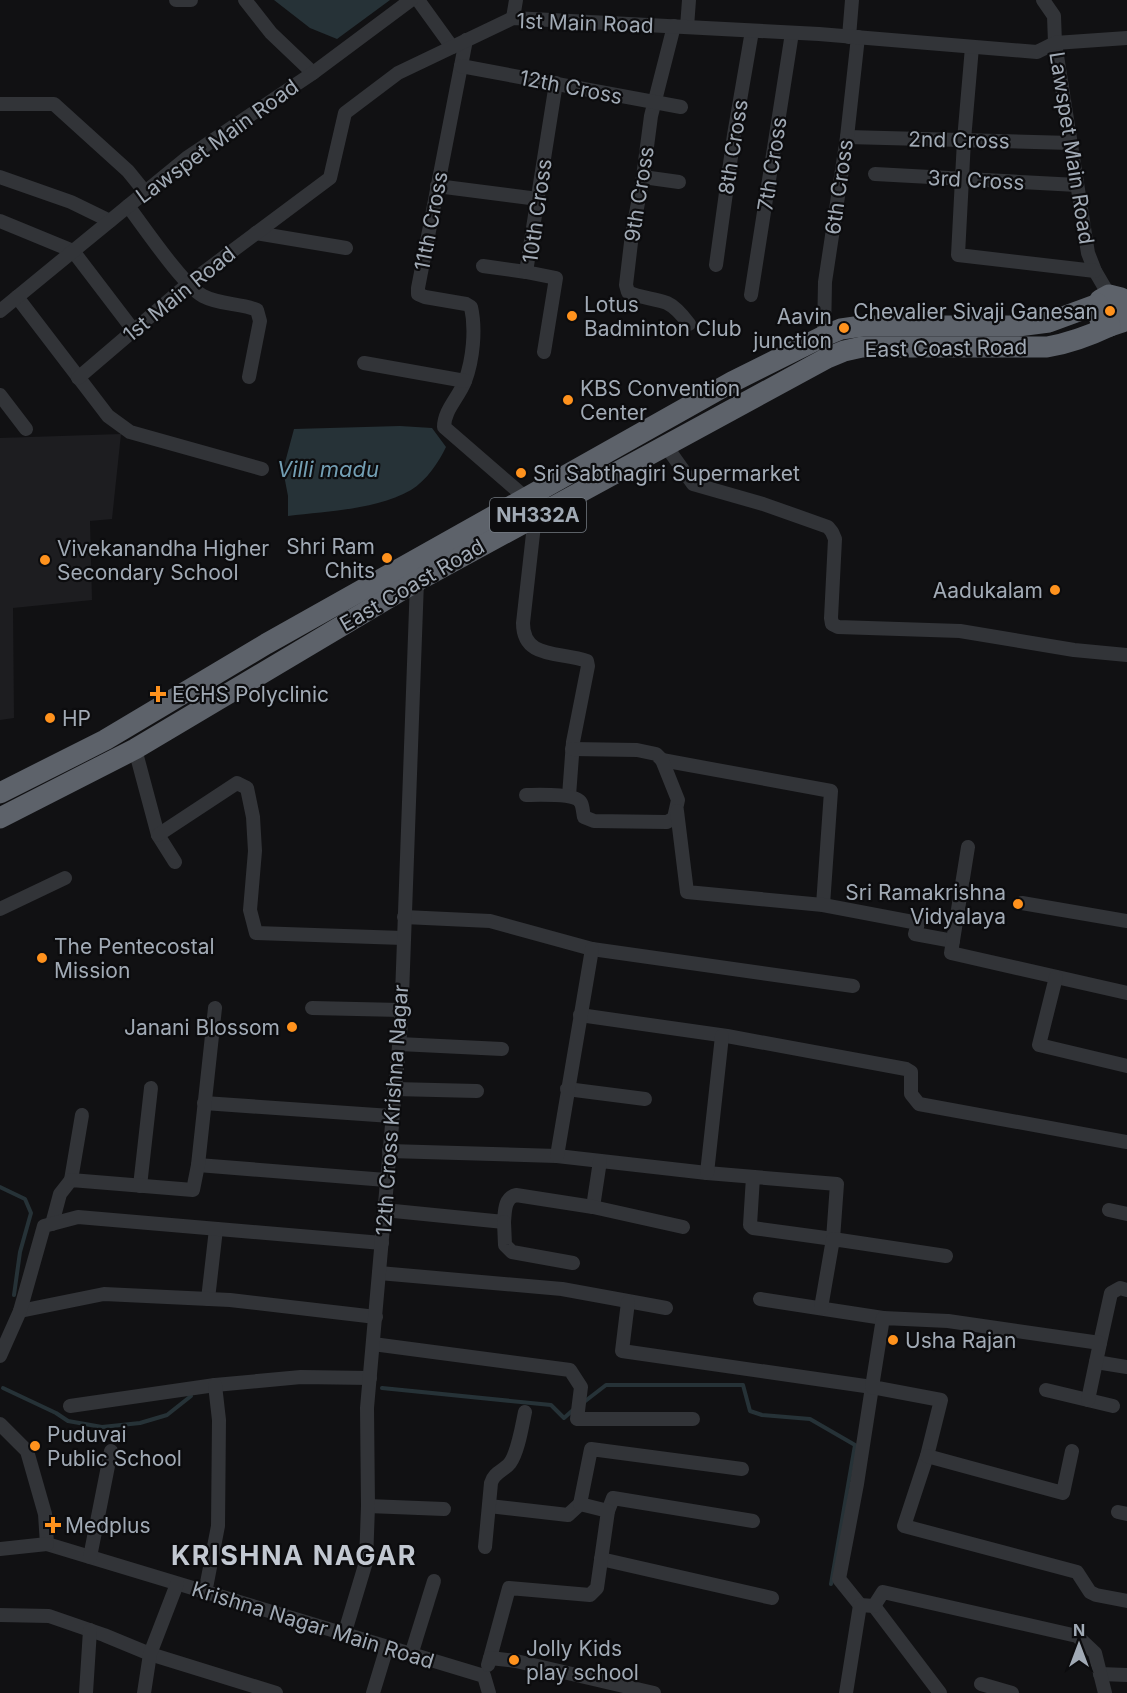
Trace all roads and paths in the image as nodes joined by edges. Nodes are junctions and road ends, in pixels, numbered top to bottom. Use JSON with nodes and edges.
{"nodes":[{"id":1,"x":176,"y":0,"type":"edge"},
{"id":2,"x":191,"y":0,"type":"edge"},
{"id":3,"x":244,"y":0,"type":"edge"},
{"id":4,"x":411,"y":0,"type":"edge"},
{"id":5,"x":418,"y":0,"type":"edge"},
{"id":6,"x":516,"y":0,"type":"edge"},
{"id":7,"x":689,"y":0,"type":"edge"},
{"id":8,"x":852,"y":0,"type":"edge"},
{"id":9,"x":1043,"y":0,"type":"edge"},
{"id":10,"x":1055,"y":0,"type":"edge"},
{"id":11,"x":1054,"y":16,"type":"junction"},
{"id":12,"x":513,"y":18,"type":"junction"},
{"id":13,"x":681,"y":27,"type":"junction"},
{"id":14,"x":752,"y":31,"type":"junction"},
{"id":15,"x":792,"y":33,"type":"junction"},
{"id":16,"x":853,"y":37,"type":"junction"},
{"id":17,"x":1127,"y":38,"type":"edge"},
{"id":18,"x":466,"y":40,"type":"junction"},
{"id":19,"x":1055,"y":43,"type":"junction"},
{"id":20,"x":452,"y":47,"type":"junction"},
{"id":21,"x":972,"y":47,"type":"junction"},
{"id":22,"x":461,"y":66,"type":"junction"},
{"id":23,"x":313,"y":73,"type":"junction"},
{"id":24,"x":556,"y":83,"type":"junction"},
{"id":25,"x":654,"y":103,"type":"junction"},
{"id":26,"x":0,"y":104,"type":"edge"},
{"id":27,"x":681,"y":107,"type":"dead end"},
{"id":28,"x":847,"y":137,"type":"junction"},
{"id":29,"x":964,"y":140,"type":"junction"},
{"id":30,"x":1071,"y":143,"type":"junction"},
{"id":31,"x":875,"y":174,"type":"dead end"},
{"id":32,"x":0,"y":177,"type":"edge"},
{"id":33,"x":644,"y":177,"type":"junction"},
{"id":34,"x":962,"y":179,"type":"junction"},
{"id":35,"x":679,"y":182,"type":"dead end"},
{"id":36,"x":1077,"y":185,"type":"junction"},
{"id":37,"x":437,"y":186,"type":"junction"},
{"id":38,"x":145,"y":192,"type":"junction"},
{"id":39,"x":538,"y":199,"type":"junction"},
{"id":40,"x":128,"y":206,"type":"junction"},
{"id":41,"x":0,"y":221,"type":"edge"},
{"id":42,"x":110,"y":221,"type":"junction"},
{"id":43,"x":256,"y":232,"type":"junction"},
{"id":44,"x":346,"y":248,"type":"dead end"},
{"id":45,"x":73,"y":251,"type":"junction"},
{"id":46,"x":716,"y":264,"type":"dead end"},
{"id":47,"x":483,"y":266,"type":"dead end"},
{"id":48,"x":1095,"y":271,"type":"junction"},
{"id":49,"x":526,"y":272,"type":"junction"},
{"id":50,"x":188,"y":284,"type":"junction"},
{"id":51,"x":751,"y":295,"type":"dead end"},
{"id":52,"x":17,"y":297,"type":"junction"},
{"id":53,"x":1118,"y":308,"type":"edge"},
{"id":54,"x":0,"y":311,"type":"edge"},
{"id":55,"x":689,"y":324,"type":"dead end"},
{"id":56,"x":134,"y":331,"type":"junction"},
{"id":57,"x":824,"y":336,"type":"junction"},
{"id":58,"x":544,"y":352,"type":"dead end"},
{"id":59,"x":364,"y":363,"type":"dead end"},
{"id":60,"x":249,"y":377,"type":"dead end"},
{"id":61,"x":78,"y":378,"type":"junction"},
{"id":62,"x":465,"y":381,"type":"junction"},
{"id":63,"x":0,"y":395,"type":"edge"},
{"id":64,"x":26,"y":429,"type":"dead end"},
{"id":65,"x":666,"y":446,"type":"junction"},
{"id":66,"x":262,"y":469,"type":"dead end"},
{"id":67,"x":531,"y":507,"type":"junction"},
{"id":68,"x":417,"y":581,"type":"junction"},
{"id":69,"x":1127,"y":655,"type":"edge"},
{"id":70,"x":135,"y":749,"type":"junction"},
{"id":71,"x":572,"y":749,"type":"junction"},
{"id":72,"x":662,"y":760,"type":"junction"},
{"id":73,"x":0,"y":793,"type":"edge"},
{"id":74,"x":526,"y":795,"type":"dead end"},
{"id":75,"x":569,"y":796,"type":"junction"},
{"id":76,"x":677,"y":811,"type":"junction"},
{"id":77,"x":0,"y":818,"type":"edge"},
{"id":78,"x":158,"y":835,"type":"junction"},
{"id":79,"x":968,"y":847,"type":"dead end"},
{"id":80,"x":175,"y":862,"type":"dead end"},
{"id":81,"x":65,"y":878,"type":"dead end"},
{"id":82,"x":1022,"y":903,"type":"dead end"},
{"id":83,"x":823,"y":905,"type":"junction"},
{"id":84,"x":0,"y":909,"type":"edge"},
{"id":85,"x":404,"y":917,"type":"junction"},
{"id":86,"x":1127,"y":921,"type":"edge"},
{"id":87,"x":403,"y":938,"type":"junction"},
{"id":88,"x":953,"y":941,"type":"junction"},
{"id":89,"x":592,"y":949,"type":"junction"},
{"id":90,"x":1056,"y":977,"type":"junction"},
{"id":91,"x":853,"y":986,"type":"dead end"},
{"id":92,"x":1127,"y":993,"type":"edge"},
{"id":93,"x":215,"y":1008,"type":"dead end"},
{"id":94,"x":312,"y":1008,"type":"dead end"},
{"id":95,"x":401,"y":1010,"type":"junction"},
{"id":96,"x":580,"y":1015,"type":"junction"},
{"id":97,"x":722,"y":1036,"type":"junction"},
{"id":98,"x":399,"y":1044,"type":"junction"},
{"id":99,"x":502,"y":1049,"type":"dead end"},
{"id":100,"x":1127,"y":1065,"type":"edge"},
{"id":101,"x":151,"y":1088,"type":"dead end"},
{"id":102,"x":394,"y":1089,"type":"junction"},
{"id":103,"x":567,"y":1089,"type":"junction"},
{"id":104,"x":477,"y":1091,"type":"dead end"},
{"id":105,"x":645,"y":1098,"type":"dead end"},
{"id":106,"x":204,"y":1103,"type":"junction"},
{"id":107,"x":82,"y":1115,"type":"dead end"},
{"id":108,"x":391,"y":1116,"type":"junction"},
{"id":109,"x":1127,"y":1142,"type":"edge"},
{"id":110,"x":389,"y":1151,"type":"junction"},
{"id":111,"x":557,"y":1156,"type":"junction"},
{"id":112,"x":600,"y":1161,"type":"junction"},
{"id":113,"x":198,"y":1165,"type":"junction"},
{"id":114,"x":707,"y":1173,"type":"junction"},
{"id":115,"x":753,"y":1177,"type":"junction"},
{"id":116,"x":71,"y":1180,"type":"junction"},
{"id":117,"x":386,"y":1180,"type":"junction"},
{"id":118,"x":140,"y":1186,"type":"junction"},
{"id":119,"x":593,"y":1207,"type":"junction"},
{"id":120,"x":384,"y":1210,"type":"junction"},
{"id":121,"x":1109,"y":1210,"type":"dead end"},
{"id":122,"x":1127,"y":1214,"type":"edge"},
{"id":123,"x":504,"y":1222,"type":"junction"},
{"id":124,"x":52,"y":1224,"type":"junction"},
{"id":125,"x":683,"y":1227,"type":"dead end"},
{"id":126,"x":216,"y":1229,"type":"junction"},
{"id":127,"x":833,"y":1239,"type":"junction"},
{"id":128,"x":382,"y":1243,"type":"junction"},
{"id":129,"x":946,"y":1256,"type":"dead end"},
{"id":130,"x":573,"y":1263,"type":"dead end"},
{"id":131,"x":379,"y":1273,"type":"junction"},
{"id":132,"x":1127,"y":1290,"type":"edge"},
{"id":133,"x":208,"y":1299,"type":"junction"},
{"id":134,"x":760,"y":1299,"type":"dead end"},
{"id":135,"x":628,"y":1302,"type":"junction"},
{"id":136,"x":666,"y":1308,"type":"dead end"},
{"id":137,"x":821,"y":1308,"type":"junction"},
{"id":138,"x":20,"y":1311,"type":"junction"},
{"id":139,"x":375,"y":1317,"type":"junction"},
{"id":140,"x":883,"y":1318,"type":"junction"},
{"id":141,"x":1100,"y":1343,"type":"junction"},
{"id":142,"x":373,"y":1344,"type":"junction"},
{"id":143,"x":0,"y":1356,"type":"edge"},
{"id":144,"x":1096,"y":1362,"type":"junction"},
{"id":145,"x":1127,"y":1367,"type":"edge"},
{"id":146,"x":370,"y":1378,"type":"junction"},
{"id":147,"x":215,"y":1385,"type":"junction"},
{"id":148,"x":872,"y":1388,"type":"junction"},
{"id":149,"x":1046,"y":1390,"type":"dead end"},
{"id":150,"x":1088,"y":1400,"type":"junction"},
{"id":151,"x":70,"y":1406,"type":"dead end"},
{"id":152,"x":1113,"y":1406,"type":"dead end"},
{"id":153,"x":525,"y":1412,"type":"dead end"},
{"id":154,"x":693,"y":1419,"type":"dead end"},
{"id":155,"x":0,"y":1424,"type":"edge"},
{"id":156,"x":16,"y":1439,"type":"junction"},
{"id":157,"x":0,"y":1441,"type":"edge"},
{"id":158,"x":111,"y":1451,"type":"dead end"},
{"id":159,"x":1072,"y":1451,"type":"dead end"},
{"id":160,"x":927,"y":1456,"type":"junction"},
{"id":161,"x":742,"y":1468,"type":"dead end"},
{"id":162,"x":580,"y":1504,"type":"junction"},
{"id":163,"x":368,"y":1506,"type":"junction"},
{"id":164,"x":489,"y":1506,"type":"junction"},
{"id":165,"x":444,"y":1509,"type":"dead end"},
{"id":166,"x":608,"y":1511,"type":"junction"},
{"id":167,"x":753,"y":1521,"type":"dead end"},
{"id":168,"x":47,"y":1544,"type":"junction"},
{"id":169,"x":485,"y":1547,"type":"dead end"},
{"id":170,"x":0,"y":1549,"type":"edge"},
{"id":171,"x":90,"y":1557,"type":"junction"},
{"id":172,"x":601,"y":1559,"type":"junction"},
{"id":173,"x":434,"y":1581,"type":"dead end"},
{"id":174,"x":177,"y":1584,"type":"junction"},
{"id":175,"x":205,"y":1593,"type":"junction"},
{"id":176,"x":772,"y":1598,"type":"dead end"},
{"id":177,"x":1127,"y":1601,"type":"edge"},
{"id":178,"x":860,"y":1605,"type":"junction"},
{"id":179,"x":874,"y":1606,"type":"junction"},
{"id":180,"x":0,"y":1615,"type":"edge"},
{"id":181,"x":90,"y":1630,"type":"junction"},
{"id":182,"x":344,"y":1635,"type":"junction"},
{"id":183,"x":387,"y":1647,"type":"junction"},
{"id":184,"x":150,"y":1654,"type":"junction"},
{"id":185,"x":411,"y":1655,"type":"junction"},
{"id":186,"x":490,"y":1658,"type":"junction"},
{"id":187,"x":1100,"y":1674,"type":"junction"},
{"id":188,"x":1127,"y":1675,"type":"edge"},
{"id":189,"x":484,"y":1676,"type":"junction"},
{"id":190,"x":981,"y":1684,"type":"dead end"},
{"id":191,"x":934,"y":1689,"type":"edge"},
{"id":192,"x":86,"y":1693,"type":"edge"},
{"id":193,"x":144,"y":1693,"type":"edge"},
{"id":194,"x":276,"y":1693,"type":"edge"},
{"id":195,"x":373,"y":1693,"type":"edge"},
{"id":196,"x":489,"y":1693,"type":"edge"},
{"id":197,"x":654,"y":1693,"type":"edge"},
{"id":198,"x":846,"y":1693,"type":"edge"},
{"id":199,"x":1012,"y":1693,"type":"edge"},
{"id":200,"x":1105,"y":1693,"type":"edge"}],
"edges":[{"from":1,"to":2,"type":"street"},
{"from":3,"to":23,"type":"street"},
{"from":4,"to":23,"type":"street","name":"Lawspet Main Road"},
{"from":5,"to":20,"type":"street"},
{"from":6,"to":12,"type":"street"},
{"from":7,"to":13,"type":"street","name":"9th Cross"},
{"from":8,"to":16,"type":"street","name":"6th Cross"},
{"from":9,"to":11,"type":"street"},
{"from":10,"to":11,"type":"street","name":"Lawspet Main Road"},
{"from":11,"to":19,"type":"street","name":"Lawspet Main Road"},
{"from":12,"to":13,"type":"street","name":"1st Main Road"},
{"from":12,"to":18,"type":"street","name":"1st Main Road"},
{"from":13,"to":14,"type":"street","name":"1st Main Road"},
{"from":13,"to":25,"type":"street","name":"9th Cross"},
{"from":14,"to":15,"type":"street","name":"1st Main Road"},
{"from":14,"to":46,"type":"street","name":"8th Cross"},
{"from":15,"to":16,"type":"street","name":"1st Main Road"},
{"from":15,"to":51,"type":"street","name":"7th Cross"},
{"from":16,"to":21,"type":"street","name":"1st Main Road"},
{"from":16,"to":28,"type":"street","name":"6th Cross"},
{"from":17,"to":19,"type":"street","name":"1st Main Road"},
{"from":18,"to":20,"type":"street","name":"1st Main Road"},
{"from":18,"to":22,"type":"street","name":"11th Cross"},
{"from":19,"to":21,"type":"street","name":"1st Main Road"},
{"from":19,"to":30,"type":"street","name":"Lawspet Main Road"},
{"from":20,"to":43,"type":"street","name":"1st Main Road"},
{"from":21,"to":29,"type":"street"},
{"from":22,"to":24,"type":"street","name":"12th Cross"},
{"from":22,"to":37,"type":"street","name":"11th Cross"},
{"from":23,"to":38,"type":"street","name":"Lawspet Main Road"},
{"from":24,"to":25,"type":"street","name":"12th Cross"},
{"from":24,"to":39,"type":"street","name":"10th Cross"},
{"from":25,"to":27,"type":"street","name":"12th Cross"},
{"from":25,"to":33,"type":"street","name":"9th Cross"},
{"from":26,"to":38,"type":"street"},
{"from":28,"to":29,"type":"street","name":"2nd Cross"},
{"from":28,"to":57,"type":"street","name":"6th Cross"},
{"from":29,"to":30,"type":"street","name":"2nd Cross"},
{"from":29,"to":34,"type":"street"},
{"from":30,"to":36,"type":"street","name":"Lawspet Main Road"},
{"from":31,"to":34,"type":"street","name":"3rd Cross"},
{"from":32,"to":42,"type":"street"},
{"from":33,"to":35,"type":"street"},
{"from":33,"to":55,"type":"street","name":"9th Cross"},
{"from":34,"to":36,"type":"street","name":"3rd Cross"},
{"from":34,"to":48,"type":"street"},
{"from":36,"to":48,"type":"street","name":"Lawspet Main Road"},
{"from":37,"to":39,"type":"street"},
{"from":37,"to":62,"type":"street","name":"11th Cross"},
{"from":38,"to":40,"type":"street","name":"Lawspet Main Road"},
{"from":39,"to":49,"type":"street","name":"10th Cross"},
{"from":40,"to":42,"type":"street","name":"Lawspet Main Road"},
{"from":40,"to":50,"type":"street"},
{"from":41,"to":45,"type":"street"},
{"from":42,"to":45,"type":"street","name":"Lawspet Main Road"},
{"from":43,"to":44,"type":"street"},
{"from":43,"to":50,"type":"street","name":"1st Main Road"},
{"from":45,"to":52,"type":"street","name":"Lawspet Main Road"},
{"from":45,"to":56,"type":"street"},
{"from":47,"to":49,"type":"street"},
{"from":48,"to":53,"type":"street","name":"Lawspet Main Road"},
{"from":49,"to":58,"type":"street","name":"10th Cross"},
{"from":50,"to":56,"type":"street","name":"1st Main Road"},
{"from":50,"to":60,"type":"street"},
{"from":52,"to":54,"type":"street","name":"Lawspet Main Road"},
{"from":52,"to":61,"type":"street"},
{"from":53,"to":57,"type":"highway","name":"East Coast Road","number":"NH332A"},
{"from":53,"to":65,"type":"highway","name":"East Coast Road","number":"NH332A"},
{"from":56,"to":61,"type":"street","name":"1st Main Road"},
{"from":57,"to":67,"type":"highway","name":"East Coast Road","number":"NH332A"},
{"from":59,"to":62,"type":"street"},
{"from":61,"to":66,"type":"street"},
{"from":62,"to":67,"type":"street","name":"11th Cross"},
{"from":63,"to":64,"type":"street"},
{"from":65,"to":67,"type":"highway","name":"East Coast Road","number":"NH332A"},
{"from":65,"to":69,"type":"street"},
{"from":67,"to":68,"type":"highway","name":"East Coast Road","number":"NH332A"},
{"from":67,"to":71,"type":"street"},
{"from":67,"to":73,"type":"highway","name":"East Coast Road","number":"NH332A"},
{"from":68,"to":70,"type":"highway","name":"East Coast Road","number":"NH332A"},
{"from":68,"to":85,"type":"street","name":"12th Cross Krishna Nagar"},
{"from":70,"to":77,"type":"highway","name":"East Coast Road","number":"NH332A"},
{"from":70,"to":78,"type":"street"},
{"from":71,"to":72,"type":"street"},
{"from":71,"to":75,"type":"street"},
{"from":72,"to":76,"type":"street"},
{"from":72,"to":83,"type":"street"},
{"from":74,"to":75,"type":"street"},
{"from":75,"to":76,"type":"street"},
{"from":76,"to":83,"type":"street"},
{"from":78,"to":80,"type":"street"},
{"from":78,"to":87,"type":"street"},
{"from":79,"to":88,"type":"street"},
{"from":81,"to":84,"type":"street"},
{"from":82,"to":86,"type":"street"},
{"from":83,"to":88,"type":"street"},
{"from":85,"to":87,"type":"street","name":"12th Cross Krishna Nagar"},
{"from":85,"to":89,"type":"street"},
{"from":87,"to":95,"type":"street","name":"12th Cross Krishna Nagar"},
{"from":88,"to":90,"type":"street"},
{"from":89,"to":91,"type":"street"},
{"from":89,"to":96,"type":"street"},
{"from":90,"to":92,"type":"street"},
{"from":90,"to":100,"type":"street"},
{"from":93,"to":106,"type":"street"},
{"from":94,"to":95,"type":"street"},
{"from":95,"to":98,"type":"street","name":"12th Cross Krishna Nagar"},
{"from":96,"to":97,"type":"street"},
{"from":96,"to":103,"type":"street"},
{"from":97,"to":109,"type":"street"},
{"from":97,"to":114,"type":"street"},
{"from":98,"to":99,"type":"street"},
{"from":98,"to":102,"type":"street","name":"12th Cross Krishna Nagar"},
{"from":101,"to":118,"type":"street"},
{"from":102,"to":104,"type":"street"},
{"from":102,"to":108,"type":"street","name":"12th Cross Krishna Nagar"},
{"from":103,"to":105,"type":"street"},
{"from":103,"to":111,"type":"street"},
{"from":106,"to":108,"type":"street"},
{"from":106,"to":113,"type":"street"},
{"from":107,"to":116,"type":"street"},
{"from":108,"to":110,"type":"street","name":"12th Cross Krishna Nagar"},
{"from":110,"to":111,"type":"street"},
{"from":110,"to":117,"type":"street","name":"12th Cross Krishna Nagar"},
{"from":111,"to":112,"type":"street"},
{"from":112,"to":114,"type":"street"},
{"from":112,"to":119,"type":"street"},
{"from":113,"to":117,"type":"street"},
{"from":113,"to":118,"type":"street"},
{"from":114,"to":115,"type":"street"},
{"from":115,"to":127,"type":"street"},
{"from":115,"to":127,"type":"street"},
{"from":116,"to":118,"type":"street"},
{"from":116,"to":124,"type":"street"},
{"from":117,"to":120,"type":"street","name":"12th Cross Krishna Nagar"},
{"from":119,"to":123,"type":"street"},
{"from":119,"to":125,"type":"street"},
{"from":120,"to":123,"type":"street"},
{"from":120,"to":128,"type":"street","name":"12th Cross Krishna Nagar"},
{"from":121,"to":122,"type":"street"},
{"from":123,"to":130,"type":"street"},
{"from":124,"to":126,"type":"street"},
{"from":124,"to":138,"type":"street"},
{"from":126,"to":128,"type":"street"},
{"from":126,"to":133,"type":"street"},
{"from":127,"to":129,"type":"street"},
{"from":127,"to":137,"type":"street"},
{"from":128,"to":131,"type":"street","name":"12th Cross Krishna Nagar"},
{"from":131,"to":135,"type":"street"},
{"from":131,"to":139,"type":"street","name":"12th Cross Krishna Nagar"},
{"from":132,"to":141,"type":"street"},
{"from":133,"to":138,"type":"street"},
{"from":133,"to":139,"type":"street"},
{"from":134,"to":137,"type":"street"},
{"from":135,"to":136,"type":"street"},
{"from":135,"to":148,"type":"street"},
{"from":137,"to":140,"type":"street"},
{"from":138,"to":143,"type":"street"},
{"from":139,"to":142,"type":"street","name":"12th Cross Krishna Nagar"},
{"from":140,"to":141,"type":"street"},
{"from":140,"to":148,"type":"street"},
{"from":141,"to":144,"type":"street"},
{"from":142,"to":146,"type":"street","name":"12th Cross Krishna Nagar"},
{"from":142,"to":154,"type":"street"},
{"from":144,"to":145,"type":"street"},
{"from":144,"to":150,"type":"street"},
{"from":146,"to":147,"type":"street"},
{"from":146,"to":163,"type":"street","name":"12th Cross Krishna Nagar"},
{"from":147,"to":151,"type":"street"},
{"from":147,"to":175,"type":"street"},
{"from":148,"to":160,"type":"street"},
{"from":148,"to":178,"type":"street"},
{"from":149,"to":150,"type":"street"},
{"from":150,"to":152,"type":"street"},
{"from":153,"to":164,"type":"street"},
{"from":155,"to":156,"type":"street"},
{"from":156,"to":157,"type":"street"},
{"from":156,"to":168,"type":"street"},
{"from":158,"to":171,"type":"street"},
{"from":159,"to":160,"type":"street"},
{"from":160,"to":177,"type":"street"},
{"from":161,"to":162,"type":"street"},
{"from":162,"to":164,"type":"street"},
{"from":162,"to":166,"type":"street"},
{"from":163,"to":165,"type":"street"},
{"from":163,"to":182,"type":"street","name":"12th Cross Krishna Nagar"},
{"from":164,"to":169,"type":"street"},
{"from":166,"to":167,"type":"street"},
{"from":166,"to":172,"type":"street"},
{"from":168,"to":170,"type":"street"},
{"from":168,"to":171,"type":"street","name":"Krishna Nagar Main Road"},
{"from":171,"to":174,"type":"street","name":"Krishna Nagar Main Road"},
{"from":172,"to":176,"type":"street"},
{"from":172,"to":186,"type":"street"},
{"from":173,"to":185,"type":"street"},
{"from":174,"to":175,"type":"street","name":"Krishna Nagar Main Road"},
{"from":174,"to":184,"type":"street"},
{"from":175,"to":182,"type":"street","name":"Krishna Nagar Main Road"},
{"from":178,"to":179,"type":"street"},
{"from":178,"to":198,"type":"street"},
{"from":179,"to":187,"type":"street"},
{"from":179,"to":191,"type":"street"},
{"from":180,"to":181,"type":"street"},
{"from":181,"to":184,"type":"street"},
{"from":181,"to":192,"type":"street"},
{"from":182,"to":183,"type":"street","name":"Krishna Nagar Main Road"},
{"from":183,"to":185,"type":"street","name":"Krishna Nagar Main Road"},
{"from":183,"to":195,"type":"street"},
{"from":184,"to":193,"type":"street"},
{"from":184,"to":194,"type":"street"},
{"from":185,"to":189,"type":"street","name":"Krishna Nagar Main Road"},
{"from":186,"to":189,"type":"street"},
{"from":186,"to":197,"type":"street"},
{"from":187,"to":188,"type":"street"},
{"from":187,"to":200,"type":"street"},
{"from":189,"to":196,"type":"street"},
{"from":190,"to":199,"type":"street"}]}
